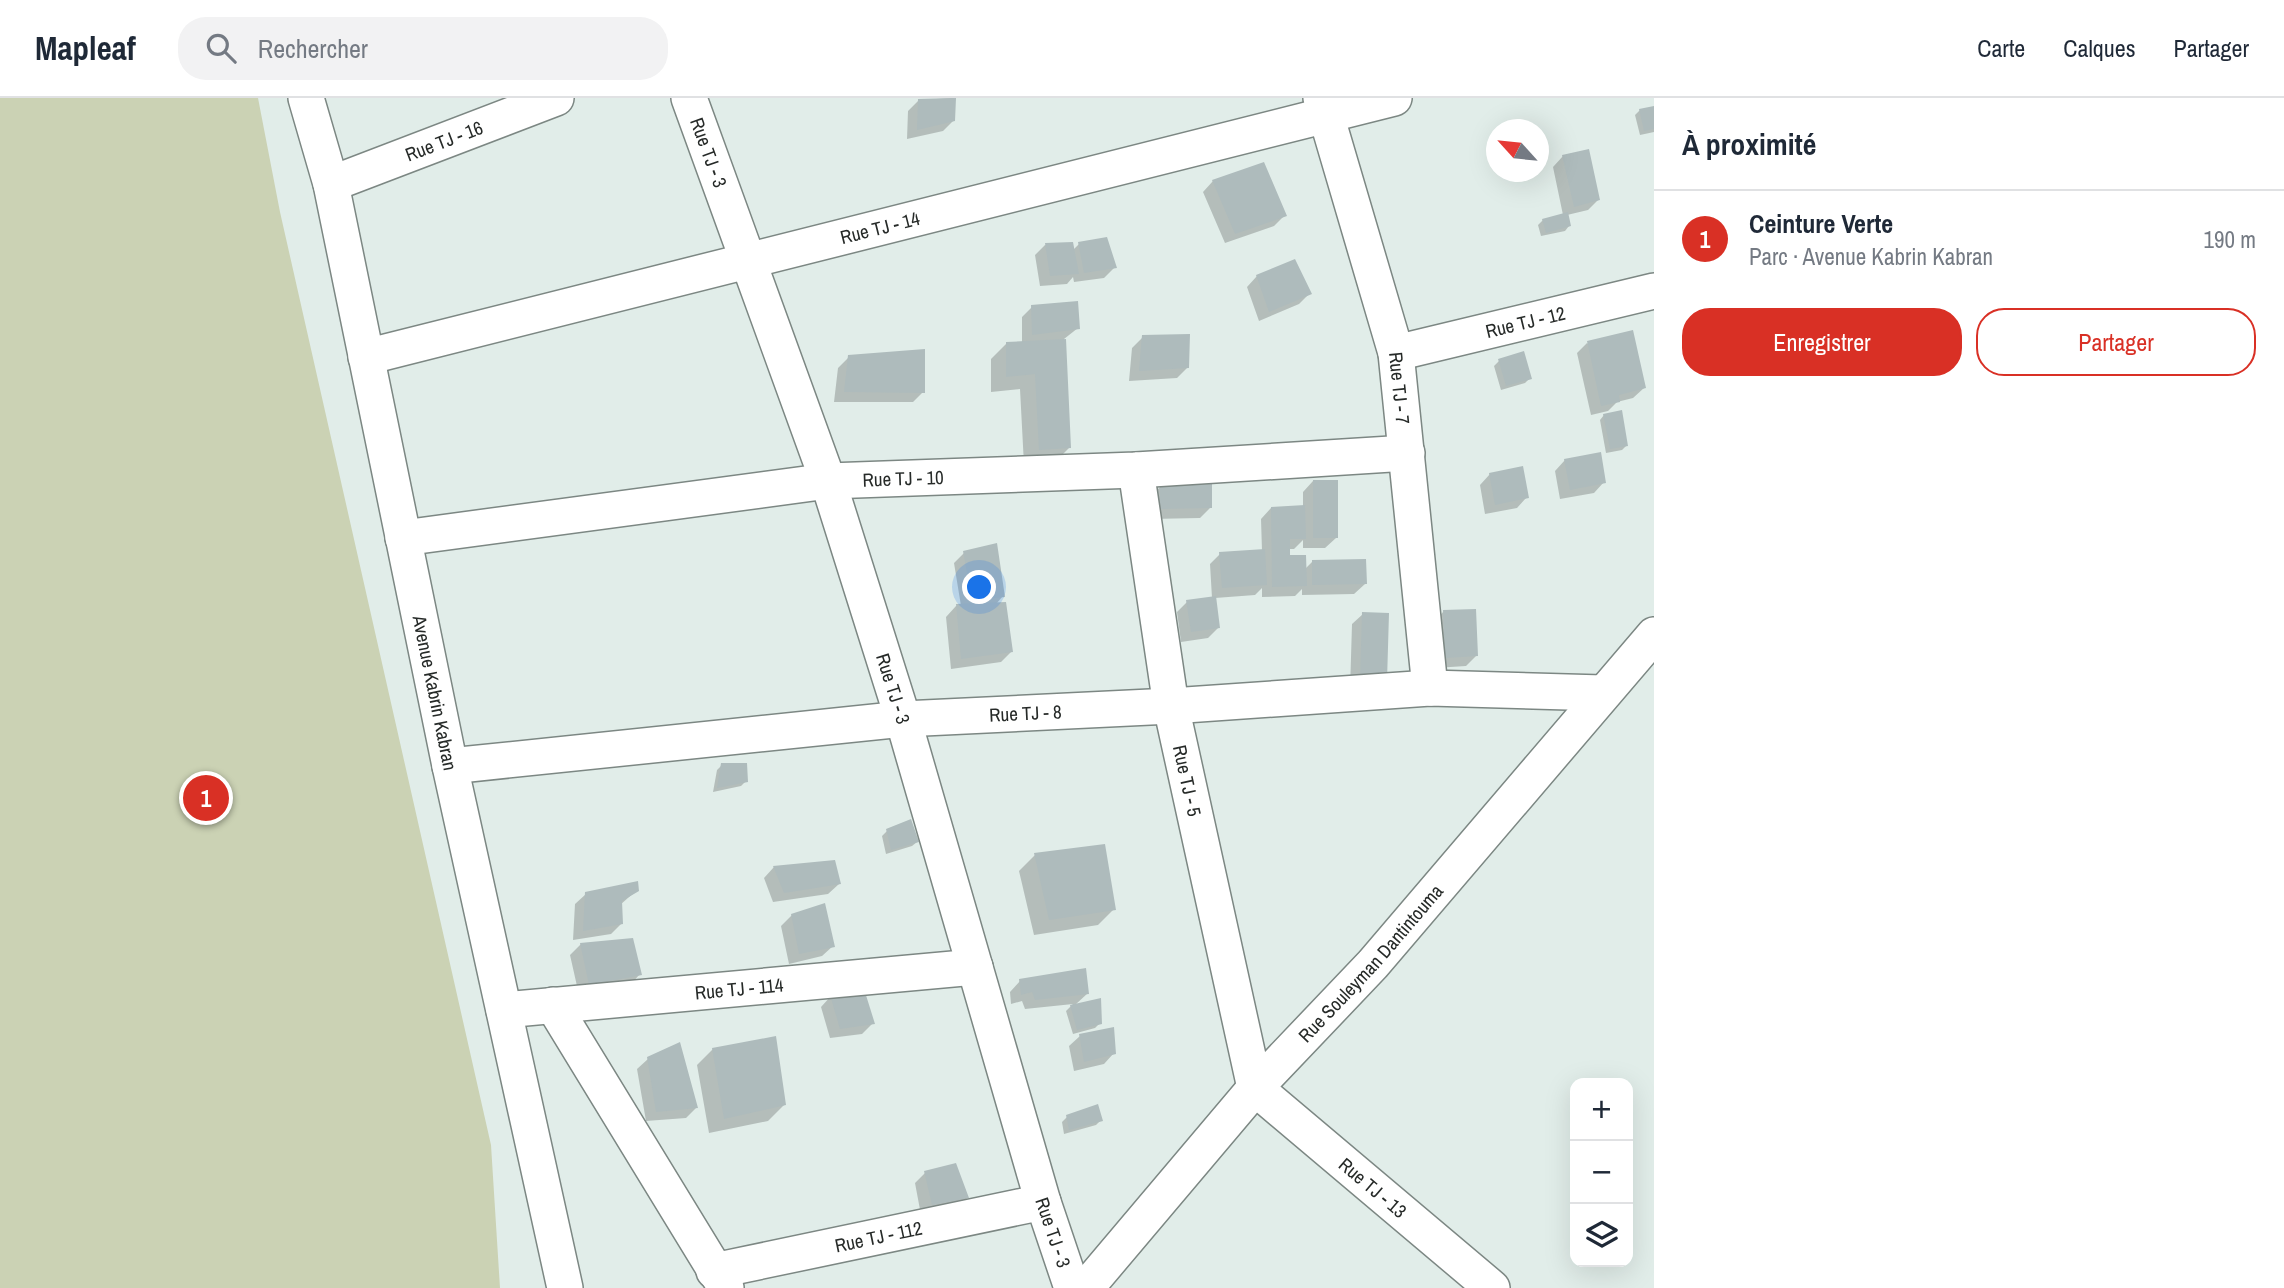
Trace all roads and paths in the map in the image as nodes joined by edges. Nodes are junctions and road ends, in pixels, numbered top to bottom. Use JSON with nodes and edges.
{"nodes":[{"id":1,"x":306,"y":98,"type":"edge"},
{"id":2,"x":556,"y":98,"type":"edge"},
{"id":3,"x":689,"y":98,"type":"edge"},
{"id":4,"x":1394,"y":98,"type":"edge"},
{"id":5,"x":1324,"y":106,"type":"edge"},
{"id":6,"x":331,"y":184,"type":"junction"},
{"id":7,"x":748,"y":261,"type":"junction"},
{"id":8,"x":1654,"y":291,"type":"edge"},
{"id":9,"x":1395,"y":353,"type":"junction"},
{"id":10,"x":366,"y":357,"type":"junction"},
{"id":11,"x":1407,"y":453,"type":"junction"},
{"id":12,"x":1136,"y":470,"type":"junction"},
{"id":13,"x":828,"y":481,"type":"junction"},
{"id":14,"x":403,"y":538,"type":"junction"},
{"id":15,"x":1654,"y":635,"type":"edge"},
{"id":16,"x":1430,"y":688,"type":"junction"},
{"id":17,"x":1602,"y":693,"type":"junction"},
{"id":18,"x":1171,"y":706,"type":"junction"},
{"id":19,"x":903,"y":719,"type":"junction"},
{"id":20,"x":450,"y":766,"type":"junction"},
{"id":21,"x":975,"y":967,"type":"junction"},
{"id":22,"x":553,"y":1005,"type":"junction"},
{"id":23,"x":504,"y":1010,"type":"junction"},
{"id":24,"x":1255,"y":1088,"type":"junction"},
{"id":25,"x":1043,"y":1202,"type":"junction"},
{"id":26,"x":720,"y":1280,"type":"edge"},
{"id":27,"x":565,"y":1288,"type":"edge"},
{"id":28,"x":1072,"y":1288,"type":"edge"},
{"id":29,"x":1086,"y":1288,"type":"edge"},
{"id":30,"x":1492,"y":1288,"type":"edge"}],
"edges":[{"from":1,"to":6,"type":"street","name":"Avenue Kabrin Kabran"},
{"from":2,"to":6,"type":"street","name":"Rue TJ - 16"},
{"from":3,"to":7,"type":"street","name":"Rue TJ - 3"},
{"from":4,"to":5,"type":"street","name":"Rue TJ - 14"},
{"from":5,"to":7,"type":"street","name":"Rue TJ - 14"},
{"from":5,"to":9,"type":"street","name":"Rue TJ - 7"},
{"from":6,"to":10,"type":"street","name":"Avenue Kabrin Kabran"},
{"from":7,"to":10,"type":"street","name":"Rue TJ - 14"},
{"from":7,"to":13,"type":"street","name":"Rue TJ - 3"},
{"from":8,"to":9,"type":"street","name":"Rue TJ - 12"},
{"from":9,"to":11,"type":"street","name":"Rue TJ - 7"},
{"from":10,"to":14,"type":"street","name":"Avenue Kabrin Kabran"},
{"from":11,"to":12,"type":"street","name":"Rue TJ - 10"},
{"from":11,"to":16,"type":"street","name":"Rue TJ - 7"},
{"from":12,"to":13,"type":"street","name":"Rue TJ - 10"},
{"from":12,"to":18,"type":"street","name":"Rue TJ - 5"},
{"from":13,"to":14,"type":"street","name":"Rue TJ - 10"},
{"from":13,"to":19,"type":"street","name":"Rue TJ - 3"},
{"from":14,"to":20,"type":"street","name":"Avenue Kabrin Kabran"},
{"from":15,"to":17,"type":"street","name":"Rue Souleyman Dantintouma"},
{"from":16,"to":17,"type":"street","name":"Rue TJ - 8"},
{"from":16,"to":18,"type":"street","name":"Rue TJ - 8"},
{"from":17,"to":24,"type":"street","name":"Rue Souleyman Dantintouma"},
{"from":18,"to":19,"type":"street","name":"Rue TJ - 8"},
{"from":18,"to":24,"type":"street","name":"Rue TJ - 5"},
{"from":19,"to":20,"type":"street","name":"Rue TJ - 8"},
{"from":19,"to":21,"type":"street","name":"Rue TJ - 3"},
{"from":20,"to":23,"type":"street","name":"Avenue Kabrin Kabran"},
{"from":21,"to":22,"type":"street","name":"Rue TJ - 114"},
{"from":21,"to":25,"type":"street","name":"Rue TJ - 3"},
{"from":22,"to":23,"type":"street","name":"Rue TJ - 114"},
{"from":22,"to":26,"type":"street"},
{"from":23,"to":27,"type":"street","name":"Avenue Kabrin Kabran"},
{"from":24,"to":29,"type":"street","name":"Rue Souleyman Dantintouma"},
{"from":24,"to":30,"type":"street","name":"Rue TJ - 13"},
{"from":25,"to":26,"type":"street","name":"Rue TJ - 112"},
{"from":25,"to":28,"type":"street","name":"Rue TJ - 3"}]}
